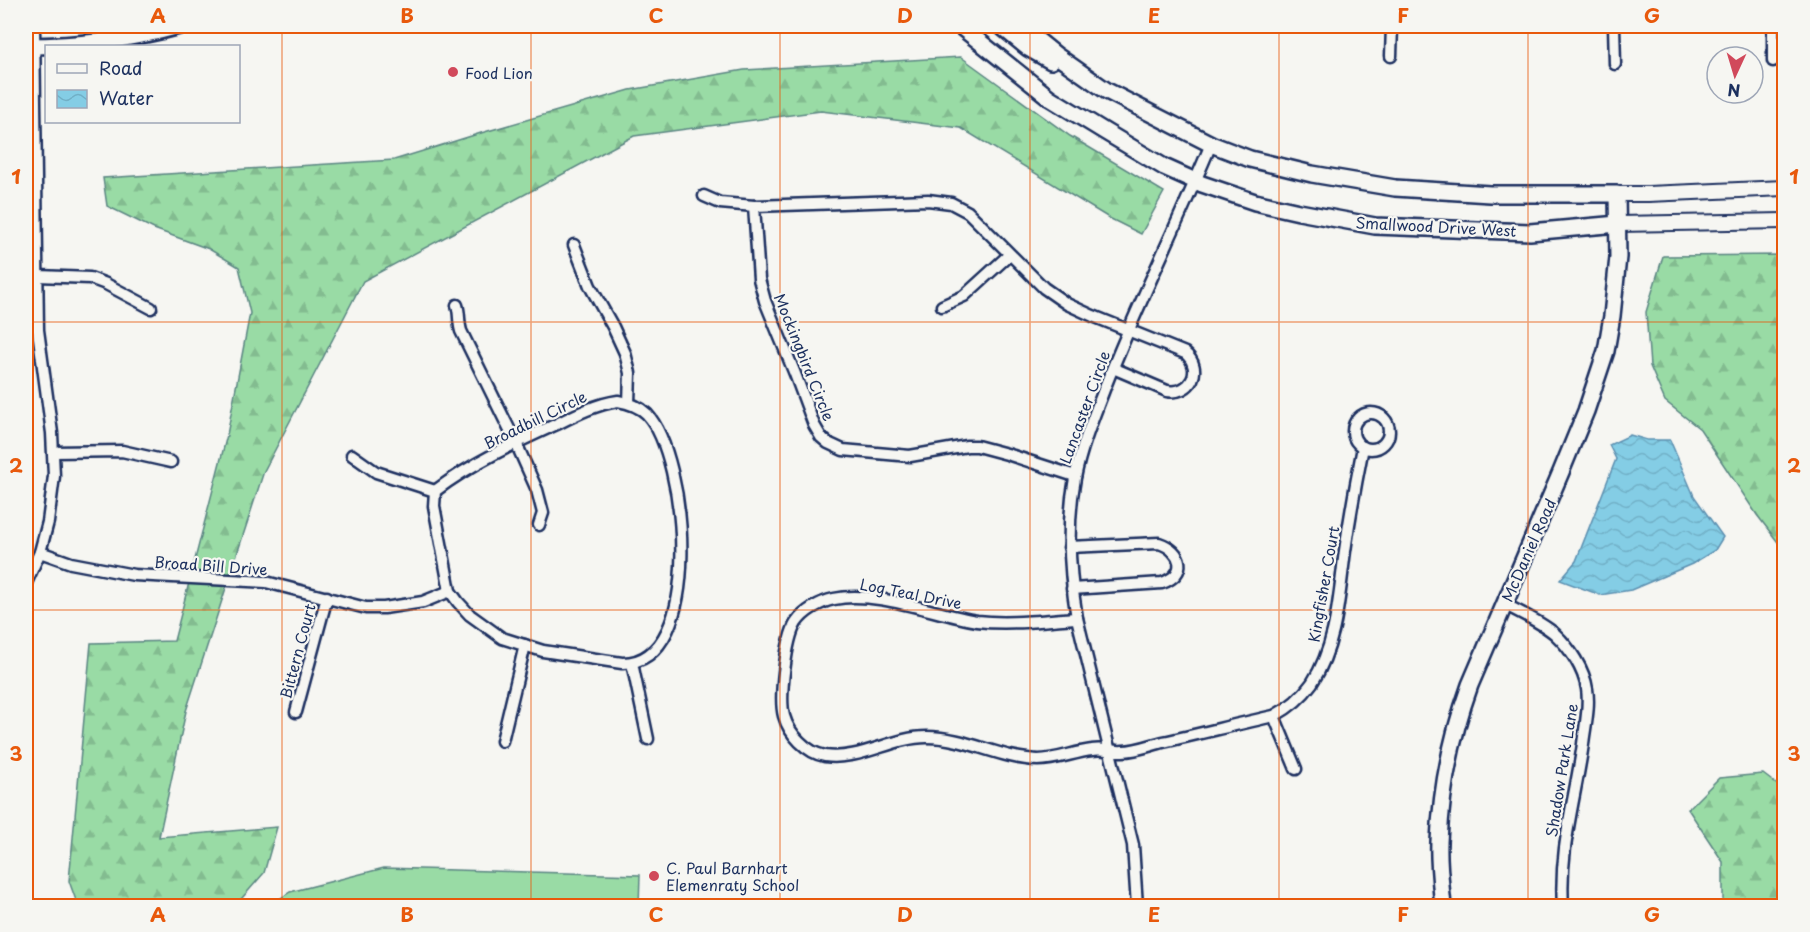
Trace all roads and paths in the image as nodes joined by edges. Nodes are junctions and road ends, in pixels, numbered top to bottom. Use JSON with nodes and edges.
{"nodes":[{"id":1,"x":34,"y":26,"type":"edge"},
{"id":2,"x":179,"y":26,"type":"edge"},
{"id":3,"x":960,"y":26,"type":"edge"},
{"id":4,"x":1001,"y":26,"type":"edge"},
{"id":5,"x":1020,"y":26,"type":"edge"},
{"id":6,"x":1392,"y":26,"type":"edge"},
{"id":7,"x":1614,"y":26,"type":"edge"},
{"id":8,"x":1773,"y":26,"type":"edge"},
{"id":9,"x":78,"y":45,"type":"edge"},
{"id":10,"x":30,"y":46,"type":"edge"},
{"id":11,"x":45,"y":46,"type":"edge"},
{"id":12,"x":1391,"y":56,"type":"dead end"},
{"id":13,"x":1773,"y":61,"type":"dead end"},
{"id":14,"x":1615,"y":64,"type":"dead end"},
{"id":15,"x":1107,"y":91,"type":"junction"},
{"id":16,"x":1211,"y":144,"type":"junction"},
{"id":17,"x":1196,"y":181,"type":"junction"},
{"id":18,"x":1785,"y":188,"type":"edge"},
{"id":19,"x":1617,"y":194,"type":"junction"},
{"id":20,"x":704,"y":196,"type":"dead end"},
{"id":21,"x":754,"y":206,"type":"junction"},
{"id":22,"x":1785,"y":221,"type":"edge"},
{"id":23,"x":1618,"y":224,"type":"junction"},
{"id":24,"x":574,"y":245,"type":"dead end"},
{"id":25,"x":1009,"y":255,"type":"junction"},
{"id":26,"x":38,"y":276,"type":"junction"},
{"id":27,"x":457,"y":305,"type":"dead end"},
{"id":28,"x":942,"y":306,"type":"dead end"},
{"id":29,"x":152,"y":308,"type":"dead end"},
{"id":30,"x":26,"y":328,"type":"edge"},
{"id":31,"x":38,"y":330,"type":"junction"},
{"id":32,"x":1129,"y":330,"type":"junction"},
{"id":33,"x":1113,"y":368,"type":"junction"},
{"id":34,"x":628,"y":403,"type":"junction"},
{"id":35,"x":516,"y":442,"type":"junction"},
{"id":36,"x":1363,"y":447,"type":"dead end"},
{"id":37,"x":54,"y":452,"type":"junction"},
{"id":38,"x":352,"y":455,"type":"dead end"},
{"id":39,"x":171,"y":462,"type":"dead end"},
{"id":40,"x":1075,"y":476,"type":"junction"},
{"id":41,"x":435,"y":491,"type":"junction"},
{"id":42,"x":539,"y":525,"type":"dead end"},
{"id":43,"x":1069,"y":547,"type":"junction"},
{"id":44,"x":40,"y":552,"type":"junction"},
{"id":45,"x":26,"y":583,"type":"edge"},
{"id":46,"x":1072,"y":589,"type":"junction"},
{"id":47,"x":450,"y":591,"type":"junction"},
{"id":48,"x":327,"y":597,"type":"junction"},
{"id":49,"x":1504,"y":604,"type":"junction"},
{"id":50,"x":1077,"y":618,"type":"junction"},
{"id":51,"x":525,"y":645,"type":"junction"},
{"id":52,"x":632,"y":663,"type":"junction"},
{"id":53,"x":296,"y":712,"type":"dead end"},
{"id":54,"x":1274,"y":716,"type":"junction"},
{"id":55,"x":648,"y":739,"type":"dead end"},
{"id":56,"x":502,"y":741,"type":"dead end"},
{"id":57,"x":1108,"y":749,"type":"junction"},
{"id":58,"x":1296,"y":769,"type":"dead end"},
{"id":59,"x":1137,"y":906,"type":"edge"},
{"id":60,"x":1443,"y":906,"type":"edge"},
{"id":61,"x":1563,"y":906,"type":"edge"}],
"edges":[{"from":1,"to":10,"type":"street"},
{"from":2,"to":9,"type":"main road"},
{"from":3,"to":17,"type":"main road","name":"Smallwood Drive West"},
{"from":4,"to":15,"type":"main road"},
{"from":5,"to":15,"type":"main road"},
{"from":6,"to":12,"type":"street"},
{"from":7,"to":14,"type":"street"},
{"from":8,"to":13,"type":"street"},
{"from":10,"to":11,"type":"main road"},
{"from":10,"to":26,"type":"street"},
{"from":15,"to":16,"type":"main road"},
{"from":16,"to":17,"type":"street","name":"Lancaster Circle"},
{"from":16,"to":19,"type":"main road"},
{"from":17,"to":23,"type":"main road","name":"Smallwood Drive West"},
{"from":17,"to":32,"type":"street","name":"Lancaster Circle"},
{"from":18,"to":19,"type":"street"},
{"from":19,"to":23,"type":"main road","name":"McDaniel Road"},
{"from":20,"to":21,"type":"street"},
{"from":21,"to":25,"type":"street"},
{"from":21,"to":40,"type":"street","name":"Mockingbird Circle"},
{"from":22,"to":23,"type":"street","name":"Smallwood Drive West"},
{"from":23,"to":49,"type":"main road","name":"McDaniel Road"},
{"from":24,"to":34,"type":"street"},
{"from":25,"to":28,"type":"street"},
{"from":25,"to":32,"type":"street"},
{"from":26,"to":29,"type":"street"},
{"from":26,"to":31,"type":"street"},
{"from":27,"to":35,"type":"street"},
{"from":30,"to":31,"type":"street"},
{"from":31,"to":37,"type":"street"},
{"from":32,"to":33,"type":"street","name":"Lancaster Circle"},
{"from":32,"to":33,"type":"street"},
{"from":33,"to":40,"type":"street","name":"Lancaster Circle"},
{"from":34,"to":35,"type":"street","name":"Broadbill Circle"},
{"from":34,"to":52,"type":"street"},
{"from":35,"to":41,"type":"street","name":"Broadbill Circle"},
{"from":35,"to":42,"type":"street"},
{"from":36,"to":54,"type":"street","name":"Kingfisher Court"},
{"from":37,"to":39,"type":"street"},
{"from":37,"to":44,"type":"street"},
{"from":38,"to":41,"type":"street"},
{"from":40,"to":43,"type":"street","name":"Lancaster Circle"},
{"from":41,"to":47,"type":"street"},
{"from":43,"to":46,"type":"street","name":"Lancaster Circle"},
{"from":43,"to":46,"type":"street"},
{"from":44,"to":45,"type":"street"},
{"from":44,"to":48,"type":"street","name":"Broad Bill Drive"},
{"from":46,"to":50,"type":"street","name":"Lancaster Circle"},
{"from":47,"to":48,"type":"street","name":"Broad Bill Drive"},
{"from":47,"to":51,"type":"street"},
{"from":48,"to":53,"type":"street","name":"Bittern Court"},
{"from":49,"to":60,"type":"main road","name":"McDaniel Road"},
{"from":49,"to":61,"type":"street","name":"Shadow Park Lane"},
{"from":50,"to":57,"type":"street","name":"Lancaster Circle"},
{"from":50,"to":57,"type":"street","name":"Log Teal Drive"},
{"from":51,"to":52,"type":"street"},
{"from":51,"to":56,"type":"street"},
{"from":52,"to":55,"type":"street"},
{"from":54,"to":57,"type":"street","name":"Kingfisher Court"},
{"from":54,"to":58,"type":"street"},
{"from":57,"to":59,"type":"street","name":"Lancaster Circle"}]}
